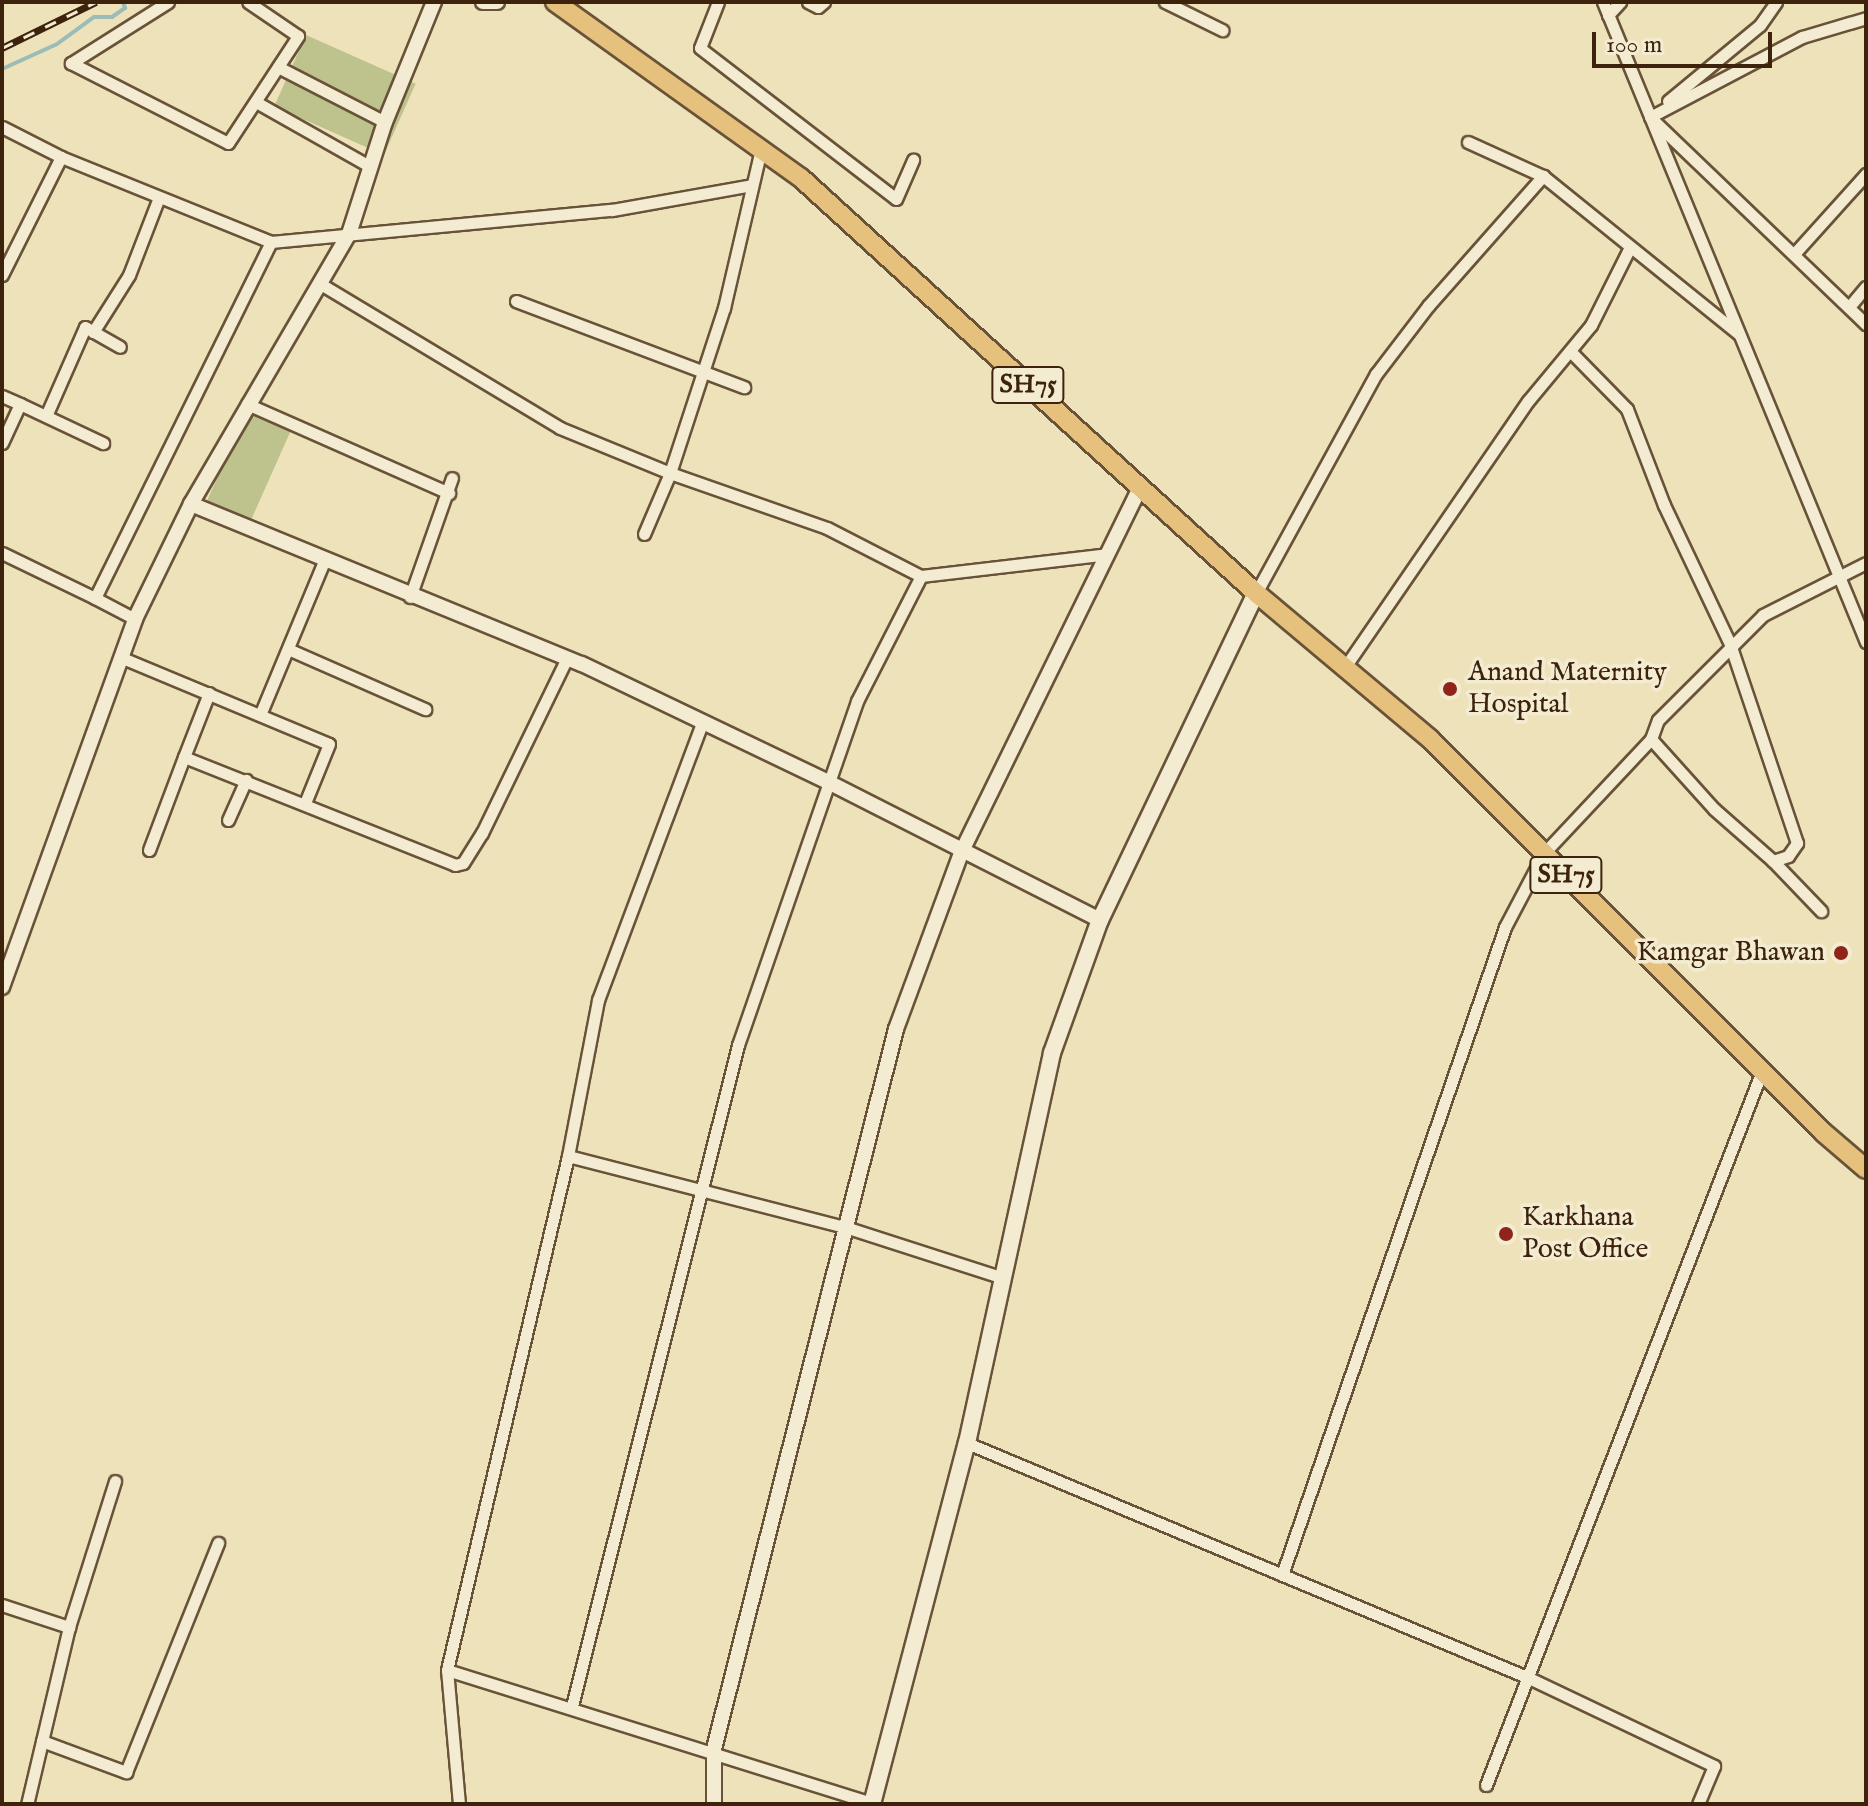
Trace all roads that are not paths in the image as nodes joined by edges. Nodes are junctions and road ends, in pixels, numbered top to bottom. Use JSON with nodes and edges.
{"nodes":[{"id":1,"x":168,"y":2,"type":"edge"},
{"id":2,"x":248,"y":2,"type":"edge"},
{"id":3,"x":434,"y":2,"type":"edge"},
{"id":4,"x":483,"y":2,"type":"edge"},
{"id":5,"x":497,"y":2,"type":"edge"},
{"id":6,"x":555,"y":2,"type":"edge"},
{"id":7,"x":718,"y":2,"type":"edge"},
{"id":8,"x":808,"y":2,"type":"edge"},
{"id":9,"x":824,"y":2,"type":"edge"},
{"id":10,"x":1165,"y":2,"type":"edge"},
{"id":11,"x":1603,"y":2,"type":"edge"},
{"id":12,"x":1620,"y":2,"type":"edge"},
{"id":13,"x":1776,"y":2,"type":"edge"},
{"id":14,"x":1608,"y":15,"type":"junction"},
{"id":15,"x":1866,"y":18,"type":"edge"},
{"id":16,"x":1222,"y":30,"type":"dead end"},
{"id":17,"x":278,"y":67,"type":"junction"},
{"id":18,"x":256,"y":102,"type":"junction"},
{"id":19,"x":1650,"y":117,"type":"junction"},
{"id":20,"x":385,"y":122,"type":"junction"},
{"id":21,"x":2,"y":127,"type":"edge"},
{"id":22,"x":1468,"y":142,"type":"dead end"},
{"id":23,"x":761,"y":149,"type":"junction"},
{"id":24,"x":61,"y":157,"type":"junction"},
{"id":25,"x":913,"y":160,"type":"dead end"},
{"id":26,"x":369,"y":166,"type":"junction"},
{"id":27,"x":1866,"y":174,"type":"edge"},
{"id":28,"x":1543,"y":176,"type":"junction"},
{"id":29,"x":752,"y":185,"type":"junction"},
{"id":30,"x":158,"y":200,"type":"junction"},
{"id":31,"x":349,"y":234,"type":"junction"},
{"id":32,"x":271,"y":242,"type":"junction"},
{"id":33,"x":1630,"y":247,"type":"junction"},
{"id":34,"x":1794,"y":254,"type":"junction"},
{"id":35,"x":2,"y":275,"type":"edge"},
{"id":36,"x":319,"y":283,"type":"junction"},
{"id":37,"x":1866,"y":287,"type":"edge"},
{"id":38,"x":516,"y":301,"type":"dead end"},
{"id":39,"x":1849,"y":307,"type":"junction"},
{"id":40,"x":1866,"y":324,"type":"edge"},
{"id":41,"x":93,"y":332,"type":"junction"},
{"id":42,"x":1739,"y":334,"type":"junction"},
{"id":43,"x":120,"y":347,"type":"dead end"},
{"id":44,"x":1570,"y":351,"type":"junction"},
{"id":45,"x":701,"y":370,"type":"junction"},
{"id":46,"x":744,"y":387,"type":"dead end"},
{"id":47,"x":2,"y":396,"type":"edge"},
{"id":48,"x":20,"y":404,"type":"junction"},
{"id":49,"x":247,"y":404,"type":"junction"},
{"id":50,"x":46,"y":416,"type":"junction"},
{"id":51,"x":2,"y":443,"type":"edge"},
{"id":52,"x":103,"y":443,"type":"dead end"},
{"id":53,"x":670,"y":473,"type":"junction"},
{"id":54,"x":452,"y":478,"type":"dead end"},
{"id":55,"x":1140,"y":487,"type":"junction"},
{"id":56,"x":449,"y":493,"type":"junction"},
{"id":57,"x":191,"y":504,"type":"junction"},
{"id":58,"x":644,"y":534,"type":"dead end"},
{"id":59,"x":2,"y":553,"type":"edge"},
{"id":60,"x":1107,"y":554,"type":"junction"},
{"id":61,"x":324,"y":561,"type":"junction"},
{"id":62,"x":1866,"y":563,"type":"edge"},
{"id":63,"x":1838,"y":575,"type":"junction"},
{"id":64,"x":921,"y":576,"type":"junction"},
{"id":65,"x":1256,"y":593,"type":"junction"},
{"id":66,"x":410,"y":597,"type":"junction"},
{"id":67,"x":95,"y":598,"type":"junction"},
{"id":68,"x":135,"y":619,"type":"junction"},
{"id":69,"x":1866,"y":642,"type":"edge"},
{"id":70,"x":1730,"y":644,"type":"junction"},
{"id":71,"x":288,"y":649,"type":"junction"},
{"id":72,"x":120,"y":657,"type":"junction"},
{"id":73,"x":567,"y":658,"type":"junction"},
{"id":74,"x":1345,"y":667,"type":"junction"},
{"id":75,"x":209,"y":693,"type":"junction"},
{"id":76,"x":425,"y":709,"type":"dead end"},
{"id":77,"x":260,"y":715,"type":"junction"},
{"id":78,"x":702,"y":723,"type":"junction"},
{"id":79,"x":1651,"y":739,"type":"junction"},
{"id":80,"x":184,"y":757,"type":"junction"},
{"id":81,"x":246,"y":780,"type":"junction"},
{"id":82,"x":830,"y":783,"type":"junction"},
{"id":83,"x":305,"y":803,"type":"junction"},
{"id":84,"x":228,"y":820,"type":"dead end"},
{"id":85,"x":149,"y":850,"type":"dead end"},
{"id":86,"x":962,"y":851,"type":"junction"},
{"id":87,"x":1544,"y":853,"type":"junction"},
{"id":88,"x":1772,"y":860,"type":"junction"},
{"id":89,"x":1821,"y":911,"type":"dead end"},
{"id":90,"x":1100,"y":920,"type":"junction"},
{"id":91,"x":4,"y":978,"type":"edge"},
{"id":92,"x":1762,"y":1071,"type":"junction"},
{"id":93,"x":568,"y":1156,"type":"junction"},
{"id":94,"x":1866,"y":1169,"type":"edge"},
{"id":95,"x":705,"y":1191,"type":"junction"},
{"id":96,"x":848,"y":1228,"type":"junction"},
{"id":97,"x":1001,"y":1277,"type":"junction"},
{"id":98,"x":967,"y":1443,"type":"junction"},
{"id":99,"x":115,"y":1481,"type":"dead end"},
{"id":100,"x":218,"y":1543,"type":"dead end"},
{"id":101,"x":1282,"y":1575,"type":"junction"},
{"id":102,"x":2,"y":1605,"type":"edge"},
{"id":103,"x":69,"y":1627,"type":"junction"},
{"id":104,"x":447,"y":1670,"type":"junction"},
{"id":105,"x":1529,"y":1678,"type":"junction"},
{"id":106,"x":572,"y":1706,"type":"junction"},
{"id":107,"x":42,"y":1741,"type":"junction"},
{"id":108,"x":714,"y":1749,"type":"junction"},
{"id":109,"x":1486,"y":1785,"type":"dead end"},
{"id":110,"x":27,"y":1804,"type":"edge"},
{"id":111,"x":459,"y":1804,"type":"edge"},
{"id":112,"x":714,"y":1804,"type":"edge"},
{"id":113,"x":872,"y":1804,"type":"edge"},
{"id":114,"x":1698,"y":1804,"type":"edge"}],
"edges":[{"from":1,"to":18,"type":"street"},
{"from":2,"to":17,"type":"street"},
{"from":3,"to":20,"type":"street"},
{"from":4,"to":5,"type":"street"},
{"from":6,"to":23,"type":"main road","number":"SH75"},
{"from":7,"to":25,"type":"street"},
{"from":8,"to":9,"type":"street"},
{"from":10,"to":16,"type":"street"},
{"from":11,"to":14,"type":"street"},
{"from":12,"to":14,"type":"street"},
{"from":13,"to":19,"type":"street"},
{"from":14,"to":19,"type":"street"},
{"from":15,"to":19,"type":"street"},
{"from":17,"to":18,"type":"street"},
{"from":17,"to":20,"type":"street"},
{"from":18,"to":26,"type":"street"},
{"from":19,"to":34,"type":"street"},
{"from":19,"to":42,"type":"street"},
{"from":20,"to":26,"type":"street"},
{"from":21,"to":24,"type":"street"},
{"from":22,"to":28,"type":"street"},
{"from":23,"to":29,"type":"street"},
{"from":23,"to":55,"type":"main road","number":"SH75"},
{"from":24,"to":30,"type":"street"},
{"from":24,"to":35,"type":"street"},
{"from":26,"to":31,"type":"street"},
{"from":27,"to":34,"type":"street"},
{"from":28,"to":33,"type":"street"},
{"from":28,"to":65,"type":"street"},
{"from":29,"to":31,"type":"street"},
{"from":29,"to":45,"type":"street"},
{"from":30,"to":32,"type":"street"},
{"from":30,"to":41,"type":"street"},
{"from":31,"to":32,"type":"street"},
{"from":31,"to":36,"type":"street"},
{"from":32,"to":67,"type":"street"},
{"from":33,"to":42,"type":"street"},
{"from":33,"to":44,"type":"street"},
{"from":34,"to":39,"type":"street"},
{"from":36,"to":49,"type":"street"},
{"from":36,"to":53,"type":"street"},
{"from":37,"to":39,"type":"street"},
{"from":38,"to":45,"type":"street"},
{"from":39,"to":40,"type":"street"},
{"from":41,"to":43,"type":"street"},
{"from":41,"to":50,"type":"street"},
{"from":42,"to":63,"type":"street"},
{"from":44,"to":70,"type":"street"},
{"from":44,"to":74,"type":"street"},
{"from":45,"to":46,"type":"street"},
{"from":45,"to":53,"type":"street"},
{"from":47,"to":48,"type":"street"},
{"from":48,"to":50,"type":"street"},
{"from":48,"to":51,"type":"street"},
{"from":49,"to":56,"type":"street"},
{"from":49,"to":57,"type":"street"},
{"from":50,"to":52,"type":"street"},
{"from":53,"to":58,"type":"street"},
{"from":53,"to":64,"type":"street"},
{"from":54,"to":56,"type":"street"},
{"from":55,"to":60,"type":"street"},
{"from":55,"to":65,"type":"main road","number":"SH75"},
{"from":56,"to":66,"type":"street"},
{"from":57,"to":61,"type":"street"},
{"from":57,"to":68,"type":"street"},
{"from":59,"to":67,"type":"street"},
{"from":60,"to":64,"type":"street"},
{"from":60,"to":86,"type":"street"},
{"from":61,"to":66,"type":"street"},
{"from":61,"to":71,"type":"street"},
{"from":62,"to":63,"type":"street"},
{"from":63,"to":69,"type":"street"},
{"from":63,"to":70,"type":"street"},
{"from":64,"to":82,"type":"street"},
{"from":65,"to":74,"type":"main road","number":"SH75"},
{"from":65,"to":90,"type":"main road"},
{"from":66,"to":73,"type":"street"},
{"from":67,"to":68,"type":"street"},
{"from":68,"to":72,"type":"street"},
{"from":70,"to":79,"type":"street"},
{"from":70,"to":88,"type":"street"},
{"from":71,"to":76,"type":"street"},
{"from":71,"to":77,"type":"street"},
{"from":72,"to":75,"type":"street"},
{"from":72,"to":91,"type":"street"},
{"from":73,"to":78,"type":"street"},
{"from":73,"to":83,"type":"street"},
{"from":74,"to":87,"type":"main road","number":"SH75"},
{"from":75,"to":77,"type":"street"},
{"from":75,"to":80,"type":"street"},
{"from":77,"to":83,"type":"street"},
{"from":78,"to":82,"type":"street"},
{"from":78,"to":93,"type":"street"},
{"from":79,"to":87,"type":"street"},
{"from":79,"to":88,"type":"street"},
{"from":80,"to":81,"type":"street"},
{"from":80,"to":85,"type":"street"},
{"from":81,"to":83,"type":"street"},
{"from":81,"to":84,"type":"street"},
{"from":82,"to":86,"type":"street"},
{"from":82,"to":95,"type":"street"},
{"from":86,"to":90,"type":"street"},
{"from":86,"to":96,"type":"street"},
{"from":87,"to":92,"type":"main road","number":"SH75"},
{"from":87,"to":101,"type":"street"},
{"from":88,"to":89,"type":"street"},
{"from":90,"to":97,"type":"main road"},
{"from":92,"to":94,"type":"main road","number":"SH75"},
{"from":92,"to":105,"type":"street"},
{"from":93,"to":95,"type":"street"},
{"from":93,"to":104,"type":"street"},
{"from":95,"to":96,"type":"street"},
{"from":95,"to":106,"type":"street"},
{"from":96,"to":97,"type":"street"},
{"from":96,"to":108,"type":"street"},
{"from":97,"to":98,"type":"main road"},
{"from":98,"to":101,"type":"street"},
{"from":98,"to":113,"type":"main road"},
{"from":99,"to":103,"type":"street"},
{"from":100,"to":107,"type":"street"},
{"from":101,"to":105,"type":"street"},
{"from":102,"to":103,"type":"street"},
{"from":103,"to":107,"type":"street"},
{"from":104,"to":106,"type":"street"},
{"from":104,"to":111,"type":"street"},
{"from":105,"to":109,"type":"street"},
{"from":105,"to":114,"type":"street"},
{"from":106,"to":108,"type":"street"},
{"from":107,"to":110,"type":"street"},
{"from":108,"to":112,"type":"street"},
{"from":108,"to":113,"type":"street"}]}
